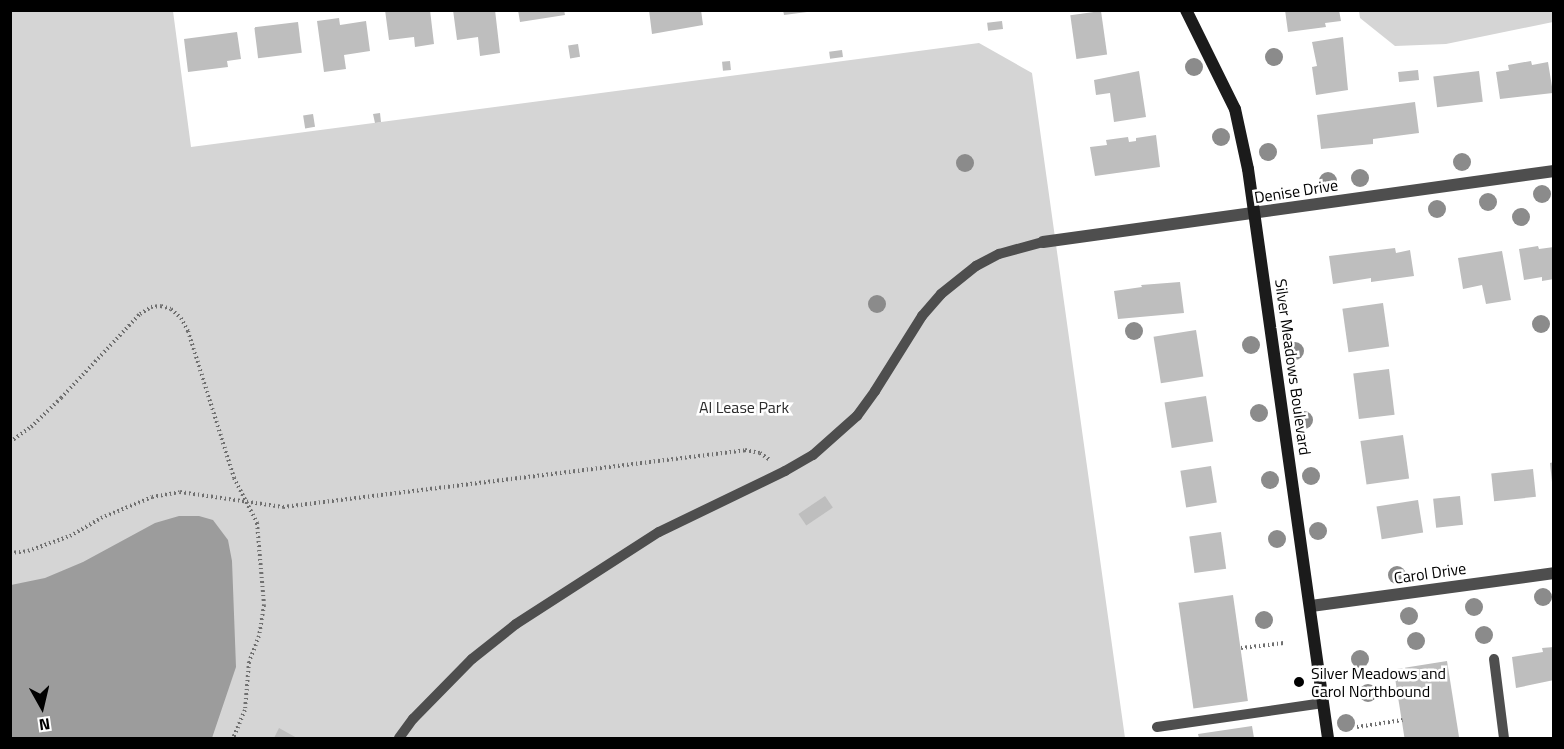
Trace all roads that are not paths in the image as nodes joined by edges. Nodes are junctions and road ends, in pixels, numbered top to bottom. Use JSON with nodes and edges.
{"nodes":[{"id":1,"x":1186,"y":10,"type":"edge"},
{"id":2,"x":1554,"y":171,"type":"edge"},
{"id":3,"x":1254,"y":214,"type":"junction"},
{"id":4,"x":1043,"y":242,"type":"joint"},
{"id":5,"x":1554,"y":573,"type":"edge"},
{"id":6,"x":1311,"y":606,"type":"junction"},
{"id":7,"x":1494,"y":659,"type":"dead end"},
{"id":8,"x":1323,"y":703,"type":"junction"},
{"id":9,"x":1157,"y":727,"type":"dead end"},
{"id":10,"x":399,"y":738,"type":"edge"},
{"id":11,"x":1328,"y":738,"type":"edge"},
{"id":12,"x":1504,"y":738,"type":"edge"}],
"edges":[{"from":1,"to":3,"type":"street","name":"Silver Meadows Boulevard"},
{"from":2,"to":3,"type":"street","name":"Denise Drive"},
{"from":3,"to":4,"type":"street","name":"Denise Drive"},
{"from":3,"to":6,"type":"street","name":"Silver Meadows Boulevard"},
{"from":4,"to":10,"type":"lane"},
{"from":5,"to":6,"type":"street","name":"Carol Drive"},
{"from":6,"to":8,"type":"street","name":"Silver Meadows Boulevard"},
{"from":7,"to":12,"type":"lane"},
{"from":8,"to":9,"type":"lane"},
{"from":8,"to":11,"type":"street","name":"Silver Meadows Boulevard"}]}
